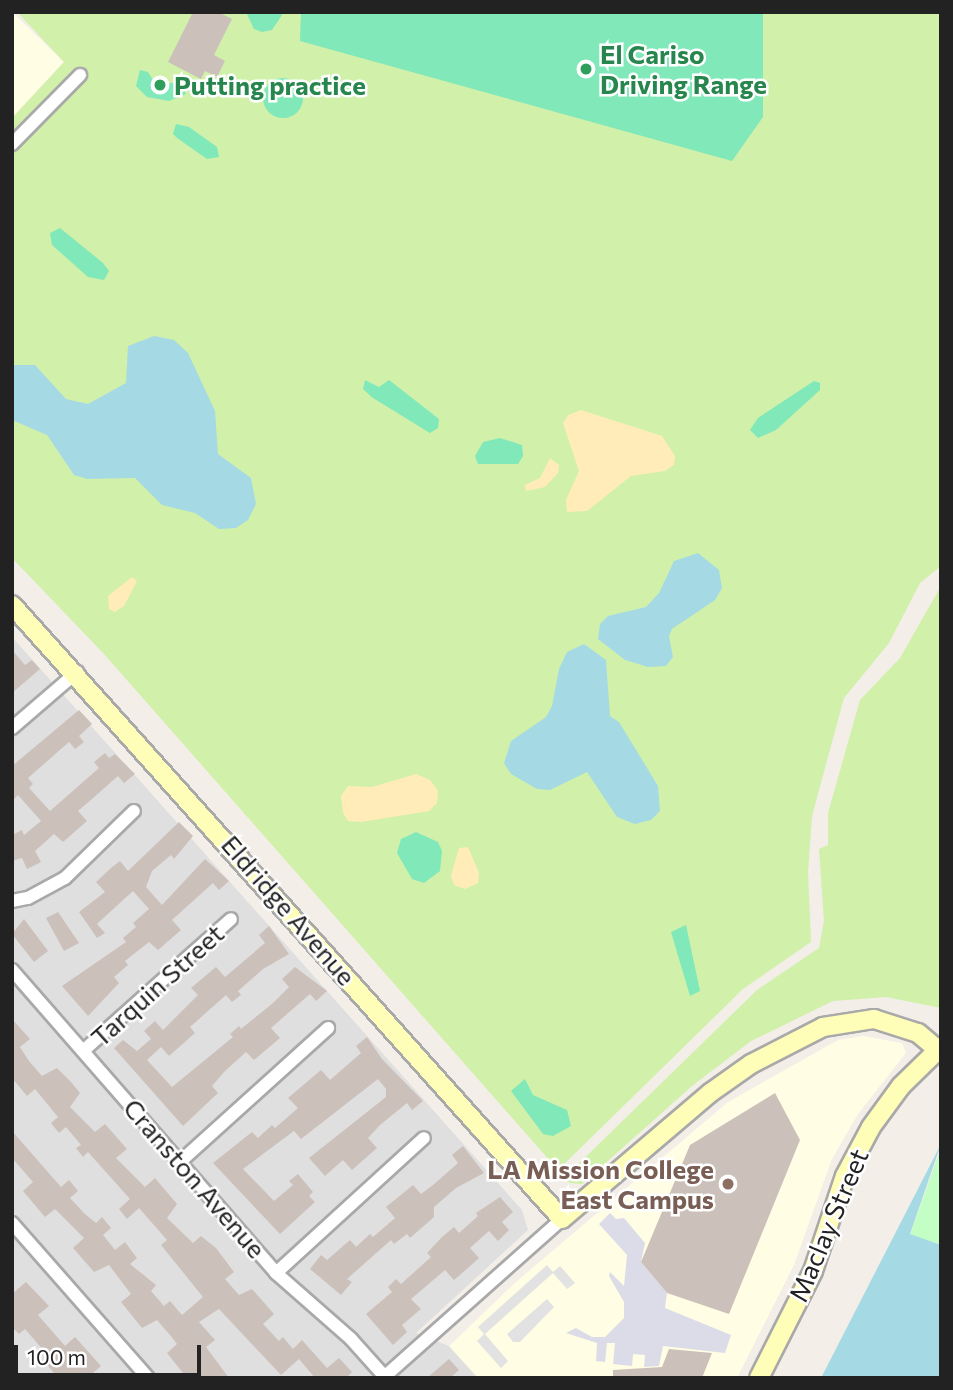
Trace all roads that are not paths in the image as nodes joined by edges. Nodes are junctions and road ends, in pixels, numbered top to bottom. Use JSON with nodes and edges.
{"nodes":[{"id":1,"x":80,"y":75,"type":"dead end"},
{"id":2,"x":12,"y":144,"type":"edge"},
{"id":3,"x":12,"y":605,"type":"edge"},
{"id":4,"x":77,"y":672,"type":"junction"},
{"id":5,"x":12,"y":728,"type":"edge"},
{"id":6,"x":134,"y":811,"type":"dead end"},
{"id":7,"x":12,"y":901,"type":"edge"},
{"id":8,"x":231,"y":919,"type":"dead end"},
{"id":9,"x":12,"y":970,"type":"edge"},
{"id":10,"x":328,"y":1028,"type":"dead end"},
{"id":11,"x":939,"y":1048,"type":"edge"},
{"id":12,"x":83,"y":1051,"type":"junction"},
{"id":13,"x":424,"y":1138,"type":"dead end"},
{"id":14,"x":181,"y":1160,"type":"junction"},
{"id":15,"x":562,"y":1219,"type":"junction"},
{"id":16,"x":12,"y":1223,"type":"edge"},
{"id":17,"x":276,"y":1273,"type":"junction"},
{"id":18,"x":385,"y":1377,"type":"edge"},
{"id":19,"x":148,"y":1378,"type":"edge"},
{"id":20,"x":759,"y":1378,"type":"edge"}],
"edges":[{"from":1,"to":2,"type":"street"},
{"from":3,"to":4,"type":"street","name":"Eldridge Avenue"},
{"from":4,"to":5,"type":"street"},
{"from":4,"to":15,"type":"street","name":"Eldridge Avenue"},
{"from":6,"to":7,"type":"street"},
{"from":8,"to":12,"type":"street","name":"Tarquin Street"},
{"from":9,"to":12,"type":"street","name":"Cranston Avenue"},
{"from":10,"to":14,"type":"street"},
{"from":11,"to":15,"type":"street"},
{"from":11,"to":20,"type":"street","name":"Maclay Street"},
{"from":12,"to":14,"type":"street","name":"Cranston Avenue"},
{"from":13,"to":17,"type":"street"},
{"from":14,"to":17,"type":"street","name":"Cranston Avenue"},
{"from":15,"to":18,"type":"street"},
{"from":16,"to":19,"type":"street"},
{"from":17,"to":18,"type":"street","name":"Cranston Avenue"}]}
